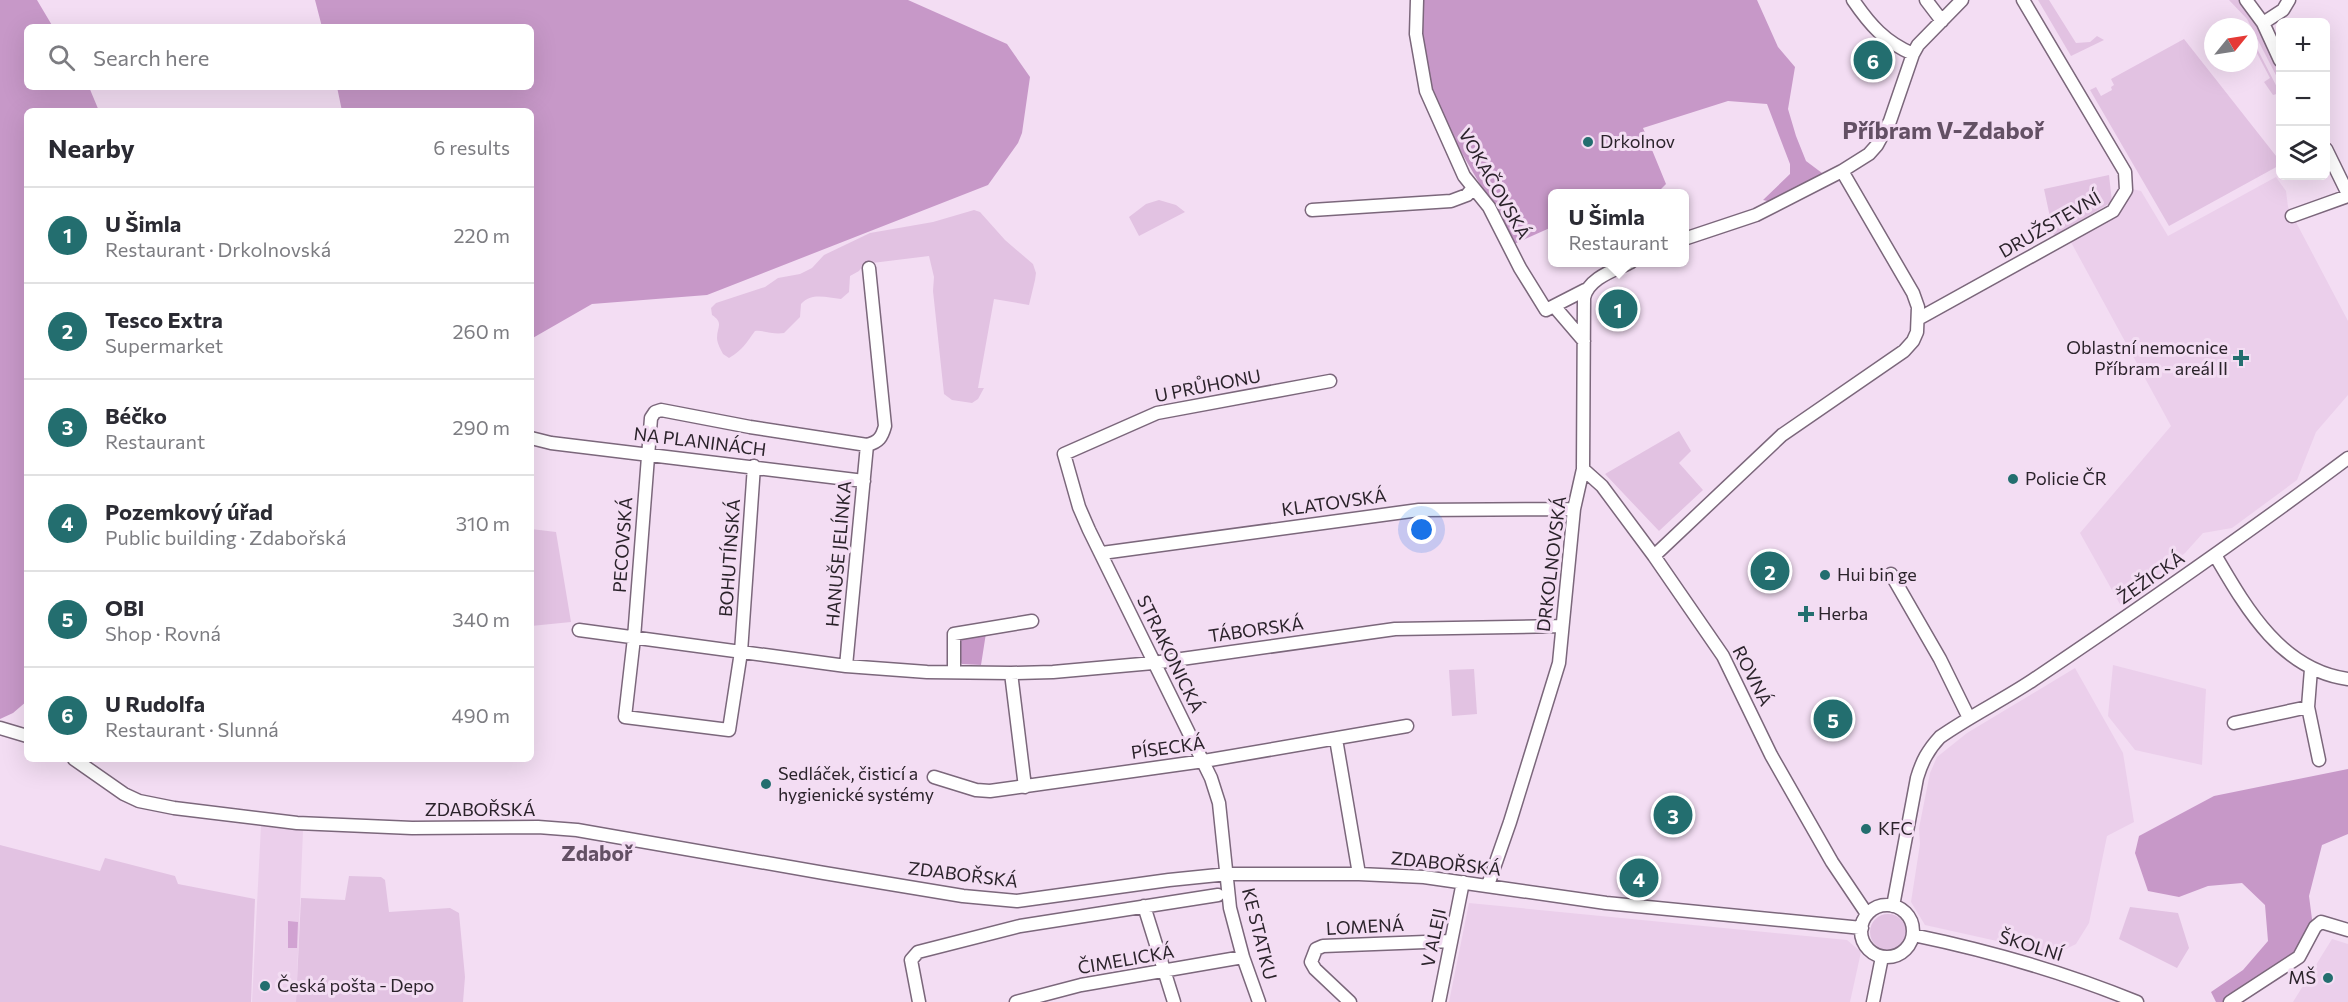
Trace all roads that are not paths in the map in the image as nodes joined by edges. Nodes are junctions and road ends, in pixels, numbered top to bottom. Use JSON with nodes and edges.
{"nodes":[{"id":1,"x":1417,"y":0,"type":"edge"},
{"id":2,"x":1853,"y":0,"type":"edge"},
{"id":3,"x":1926,"y":0,"type":"edge"},
{"id":4,"x":1962,"y":0,"type":"edge"},
{"id":5,"x":2023,"y":0,"type":"edge"},
{"id":6,"x":2246,"y":0,"type":"edge"},
{"id":7,"x":2289,"y":0,"type":"edge"},
{"id":8,"x":1942,"y":21,"type":"junction"},
{"id":9,"x":2263,"y":23,"type":"junction"},
{"id":10,"x":2276,"y":51,"type":"edge"},
{"id":11,"x":1913,"y":54,"type":"junction"},
{"id":12,"x":2330,"y":159,"type":"edge"},
{"id":13,"x":1842,"y":171,"type":"junction"},
{"id":14,"x":1473,"y":188,"type":"junction"},
{"id":15,"x":2348,"y":195,"type":"edge"},
{"id":16,"x":1312,"y":210,"type":"dead end"},
{"id":17,"x":2292,"y":216,"type":"dead end"},
{"id":18,"x":1689,"y":237,"type":"edge"},
{"id":19,"x":1621,"y":267,"type":"edge"},
{"id":20,"x":869,"y":268,"type":"dead end"},
{"id":21,"x":1585,"y":290,"type":"junction"},
{"id":22,"x":1550,"y":308,"type":"junction"},
{"id":23,"x":1918,"y":319,"type":"junction"},
{"id":24,"x":1584,"y":341,"type":"junction"},
{"id":25,"x":1330,"y":381,"type":"dead end"},
{"id":26,"x":534,"y":439,"type":"edge"},
{"id":27,"x":867,"y":445,"type":"junction"},
{"id":28,"x":648,"y":454,"type":"junction"},
{"id":29,"x":1064,"y":454,"type":"joint"},
{"id":30,"x":2348,"y":459,"type":"edge"},
{"id":31,"x":754,"y":466,"type":"junction"},
{"id":32,"x":1583,"y":469,"type":"junction"},
{"id":33,"x":864,"y":481,"type":"junction"},
{"id":34,"x":1574,"y":509,"type":"junction"},
{"id":35,"x":1102,"y":553,"type":"junction"},
{"id":36,"x":2215,"y":555,"type":"junction"},
{"id":37,"x":1654,"y":556,"type":"junction"},
{"id":38,"x":1892,"y":574,"type":"dead end"},
{"id":39,"x":1032,"y":621,"type":"dead end"},
{"id":40,"x":1562,"y":626,"type":"junction"},
{"id":41,"x":579,"y":630,"type":"dead end"},
{"id":42,"x":634,"y":638,"type":"junction"},
{"id":43,"x":741,"y":652,"type":"junction"},
{"id":44,"x":1153,"y":663,"type":"junction"},
{"id":45,"x":846,"y":666,"type":"junction"},
{"id":46,"x":2311,"y":669,"type":"junction"},
{"id":47,"x":954,"y":672,"type":"junction"},
{"id":48,"x":1011,"y":673,"type":"junction"},
{"id":49,"x":2348,"y":679,"type":"edge"},
{"id":50,"x":2308,"y":707,"type":"junction"},
{"id":51,"x":1969,"y":718,"type":"junction"},
{"id":52,"x":2234,"y":723,"type":"dead end"},
{"id":53,"x":1407,"y":726,"type":"dead end"},
{"id":54,"x":0,"y":728,"type":"edge"},
{"id":55,"x":24,"y":735,"type":"edge"},
{"id":56,"x":1336,"y":739,"type":"junction"},
{"id":57,"x":2319,"y":760,"type":"dead end"},
{"id":58,"x":1204,"y":761,"type":"junction"},
{"id":59,"x":79,"y":762,"type":"edge"},
{"id":60,"x":934,"y":777,"type":"dead end"},
{"id":61,"x":1025,"y":787,"type":"junction"},
{"id":62,"x":1228,"y":874,"type":"junction"},
{"id":63,"x":1359,"y":874,"type":"junction"},
{"id":64,"x":1464,"y":882,"type":"junction"},
{"id":65,"x":1488,"y":885,"type":"junction"},
{"id":66,"x":1218,"y":895,"type":"dead end"},
{"id":67,"x":1144,"y":906,"type":"junction"},
{"id":68,"x":1893,"y":906,"type":"junction"},
{"id":69,"x":1868,"y":914,"type":"junction"},
{"id":70,"x":1862,"y":928,"type":"junction"},
{"id":71,"x":2348,"y":930,"type":"edge"},
{"id":72,"x":1913,"y":935,"type":"junction"},
{"id":73,"x":1451,"y":941,"type":"junction"},
{"id":74,"x":1243,"y":957,"type":"junction"},
{"id":75,"x":1882,"y":957,"type":"junction"},
{"id":76,"x":1164,"y":972,"type":"junction"},
{"id":77,"x":1043,"y":999,"type":"edge"},
{"id":78,"x":919,"y":1002,"type":"edge"},
{"id":79,"x":1017,"y":1002,"type":"edge"},
{"id":80,"x":1174,"y":1002,"type":"edge"},
{"id":81,"x":1259,"y":1002,"type":"edge"},
{"id":82,"x":1350,"y":1002,"type":"edge"},
{"id":83,"x":1439,"y":1002,"type":"edge"},
{"id":84,"x":1873,"y":1002,"type":"edge"},
{"id":85,"x":2136,"y":1002,"type":"edge"},
{"id":86,"x":2230,"y":1002,"type":"edge"}],
"edges":[{"from":1,"to":14,"type":"street","name":"VOKAČOVSKÁ"},
{"from":2,"to":11,"type":"street"},
{"from":3,"to":8,"type":"street"},
{"from":4,"to":8,"type":"street"},
{"from":5,"to":23,"type":"street","name":"DRUŽSTEVNÍ"},
{"from":6,"to":9,"type":"street"},
{"from":7,"to":9,"type":"street"},
{"from":8,"to":11,"type":"street"},
{"from":9,"to":10,"type":"street"},
{"from":11,"to":13,"type":"street"},
{"from":12,"to":15,"type":"street"},
{"from":13,"to":18,"type":"street"},
{"from":13,"to":23,"type":"street"},
{"from":14,"to":16,"type":"street"},
{"from":14,"to":22,"type":"street","name":"VOKAČOVSKÁ"},
{"from":15,"to":17,"type":"street"},
{"from":19,"to":21,"type":"street"},
{"from":20,"to":27,"type":"street"},
{"from":21,"to":22,"type":"street"},
{"from":21,"to":24,"type":"street","name":"DRKOLNOVSKÁ"},
{"from":22,"to":24,"type":"street","name":"VOKAČOVSKÁ"},
{"from":23,"to":37,"type":"street"},
{"from":24,"to":32,"type":"street","name":"DRKOLNOVSKÁ"},
{"from":25,"to":29,"type":"street","name":"U PRŮHONU"},
{"from":26,"to":28,"type":"street","name":"NA PLANINÁCH"},
{"from":27,"to":28,"type":"street","name":"PECOVSKÁ"},
{"from":27,"to":33,"type":"street","name":"HANUŠE JELÍNKA"},
{"from":28,"to":31,"type":"street","name":"NA PLANINÁCH"},
{"from":28,"to":42,"type":"street","name":"PECOVSKÁ"},
{"from":29,"to":35,"type":"street","name":"STRAKONICKÁ"},
{"from":30,"to":36,"type":"street","name":"ŽEŽICKÁ"},
{"from":31,"to":33,"type":"street","name":"NA PLANINÁCH"},
{"from":31,"to":43,"type":"street","name":"BOHUTÍNSKÁ"},
{"from":32,"to":34,"type":"street","name":"DRKOLNOVSKÁ"},
{"from":32,"to":37,"type":"street","name":"ROVNÁ"},
{"from":33,"to":45,"type":"street","name":"HANUŠE JELÍNKA"},
{"from":34,"to":35,"type":"street","name":"KLATOVSKÁ"},
{"from":34,"to":40,"type":"street","name":"DRKOLNOVSKÁ"},
{"from":35,"to":44,"type":"street","name":"STRAKONICKÁ"},
{"from":36,"to":46,"type":"street"},
{"from":36,"to":51,"type":"street","name":"ŽEŽICKÁ"},
{"from":37,"to":69,"type":"street","name":"ROVNÁ"},
{"from":38,"to":51,"type":"street"},
{"from":39,"to":47,"type":"street"},
{"from":40,"to":44,"type":"street","name":"TÁBORSKÁ"},
{"from":40,"to":65,"type":"street","name":"DRKOLNOVSKÁ"},
{"from":41,"to":42,"type":"street","name":"TÁBORSKÁ"},
{"from":42,"to":43,"type":"street","name":"TÁBORSKÁ"},
{"from":42,"to":43,"type":"street"},
{"from":43,"to":45,"type":"street","name":"TÁBORSKÁ"},
{"from":44,"to":48,"type":"street","name":"TÁBORSKÁ"},
{"from":44,"to":58,"type":"street","name":"STRAKONICKÁ"},
{"from":45,"to":47,"type":"street","name":"TÁBORSKÁ"},
{"from":46,"to":49,"type":"street"},
{"from":46,"to":50,"type":"street"},
{"from":47,"to":48,"type":"street","name":"TÁBORSKÁ"},
{"from":48,"to":61,"type":"street"},
{"from":50,"to":52,"type":"street"},
{"from":50,"to":57,"type":"street"},
{"from":51,"to":68,"type":"street","name":"ŽEŽICKÁ"},
{"from":53,"to":56,"type":"street","name":"PÍSECKÁ"},
{"from":54,"to":55,"type":"street"},
{"from":56,"to":58,"type":"street","name":"PÍSECKÁ"},
{"from":56,"to":63,"type":"street"},
{"from":58,"to":61,"type":"street","name":"PÍSECKÁ"},
{"from":58,"to":62,"type":"street","name":"STRAKONICKÁ"},
{"from":59,"to":62,"type":"street","name":"ZDABOŘSKÁ"},
{"from":60,"to":61,"type":"street","name":"PÍSECKÁ"},
{"from":62,"to":63,"type":"street","name":"ZDABOŘSKÁ"},
{"from":62,"to":74,"type":"street","name":"KE STATKU"},
{"from":63,"to":64,"type":"street","name":"ZDABOŘSKÁ"},
{"from":64,"to":65,"type":"street","name":"ZDABOŘSKÁ"},
{"from":64,"to":73,"type":"street","name":"V ALEJI"},
{"from":65,"to":70,"type":"street","name":"ZDABOŘSKÁ"},
{"from":66,"to":67,"type":"street"},
{"from":67,"to":76,"type":"street"},
{"from":67,"to":78,"type":"street"},
{"from":68,"to":69,"type":"street"},
{"from":68,"to":72,"type":"street"},
{"from":69,"to":70,"type":"street"},
{"from":70,"to":75,"type":"street"},
{"from":71,"to":86,"type":"street"},
{"from":72,"to":75,"type":"street"},
{"from":72,"to":85,"type":"street","name":"ŠKOLNÍ"},
{"from":73,"to":82,"type":"street","name":"LOMENÁ"},
{"from":73,"to":83,"type":"street","name":"V ALEJI"},
{"from":74,"to":76,"type":"street","name":"ČIMELICKÁ"},
{"from":74,"to":81,"type":"street","name":"KE STATKU"},
{"from":75,"to":84,"type":"street"},
{"from":76,"to":77,"type":"street","name":"ČIMELICKÁ"},
{"from":76,"to":80,"type":"street"},
{"from":77,"to":79,"type":"street","name":"ČIMELICKÁ"}]}
